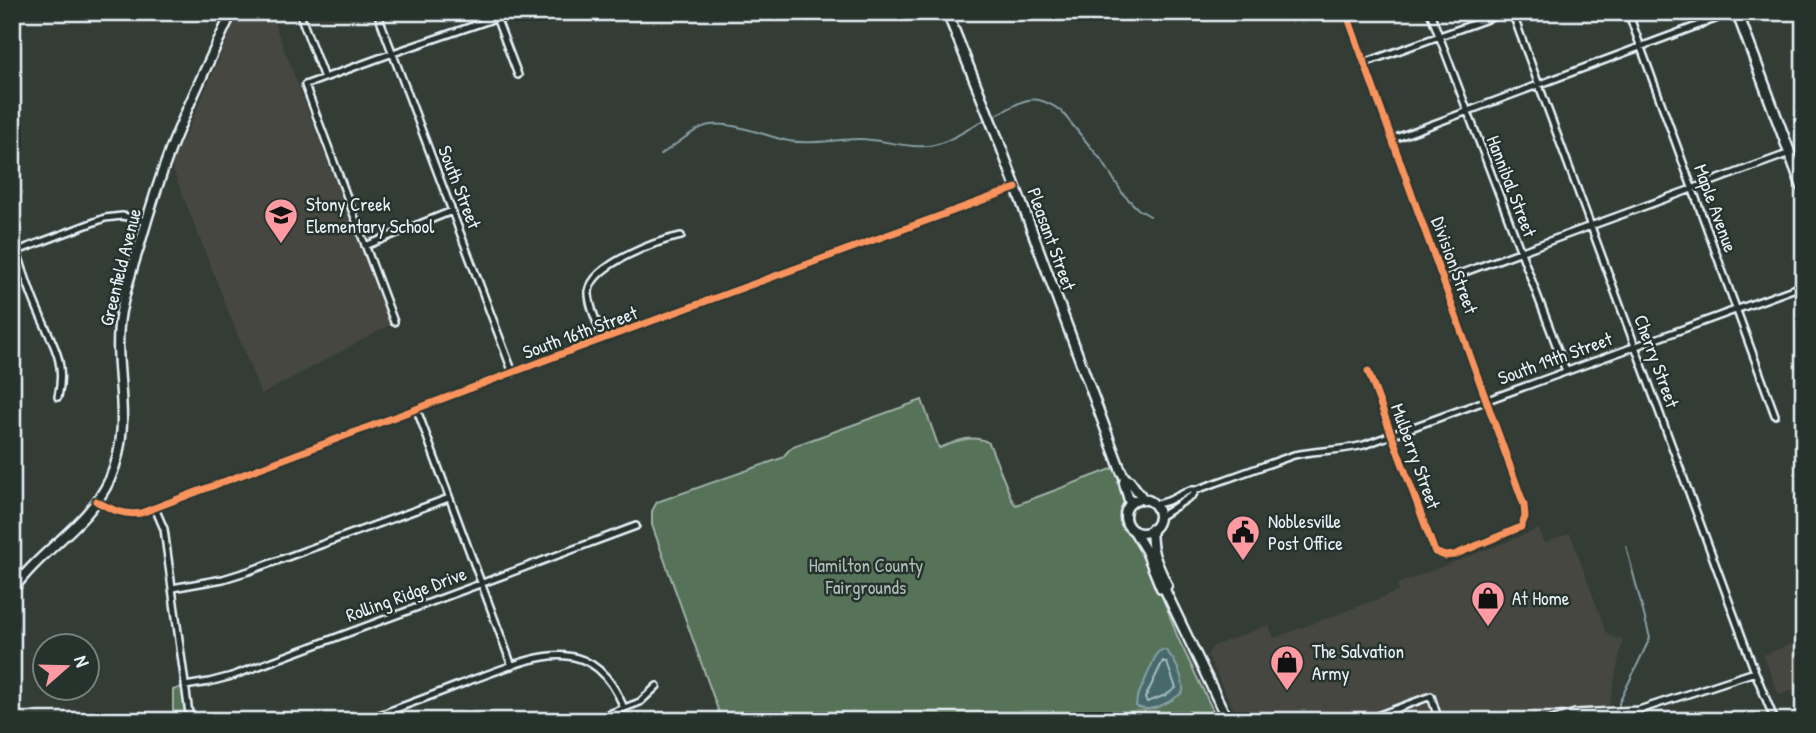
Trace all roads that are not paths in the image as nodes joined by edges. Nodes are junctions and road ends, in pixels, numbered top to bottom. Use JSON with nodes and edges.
{"nodes":[{"id":1,"x":232,"y":12,"type":"edge"},
{"id":2,"x":299,"y":12,"type":"edge"},
{"id":3,"x":377,"y":12,"type":"edge"},
{"id":4,"x":947,"y":12,"type":"edge"},
{"id":5,"x":1346,"y":12,"type":"edge"},
{"id":6,"x":1430,"y":12,"type":"edge"},
{"id":7,"x":1509,"y":12,"type":"edge"},
{"id":8,"x":1628,"y":12,"type":"edge"},
{"id":9,"x":1736,"y":12,"type":"edge"},
{"id":10,"x":495,"y":15,"type":"edge"},
{"id":11,"x":1438,"y":36,"type":"junction"},
{"id":12,"x":1640,"y":47,"type":"junction"},
{"id":13,"x":393,"y":53,"type":"junction"},
{"id":14,"x":1364,"y":63,"type":"junction"},
{"id":15,"x":518,"y":75,"type":"dead end"},
{"id":16,"x":324,"y":78,"type":"junction"},
{"id":17,"x":1538,"y":85,"type":"junction"},
{"id":18,"x":1467,"y":112,"type":"junction"},
{"id":19,"x":1393,"y":139,"type":"junction"},
{"id":20,"x":1790,"y":153,"type":"junction"},
{"id":21,"x":1016,"y":188,"type":"junction"},
{"id":22,"x":1692,"y":188,"type":"junction"},
{"id":23,"x":1804,"y":191,"type":"edge"},
{"id":24,"x":452,"y":211,"type":"junction"},
{"id":25,"x":147,"y":221,"type":"junction"},
{"id":26,"x":1591,"y":226,"type":"junction"},
{"id":27,"x":681,"y":236,"type":"dead end"},
{"id":28,"x":365,"y":246,"type":"junction"},
{"id":29,"x":1520,"y":251,"type":"junction"},
{"id":30,"x":14,"y":252,"type":"edge"},
{"id":31,"x":1443,"y":280,"type":"junction"},
{"id":32,"x":1804,"y":285,"type":"edge"},
{"id":33,"x":1737,"y":309,"type":"junction"},
{"id":34,"x":394,"y":322,"type":"dead end"},
{"id":35,"x":603,"y":339,"type":"junction"},
{"id":36,"x":1635,"y":346,"type":"junction"},
{"id":37,"x":1368,"y":371,"type":"dead end"},
{"id":38,"x":1566,"y":371,"type":"junction"},
{"id":39,"x":513,"y":373,"type":"junction"},
{"id":40,"x":58,"y":397,"type":"dead end"},
{"id":41,"x":1488,"y":399,"type":"junction"},
{"id":42,"x":417,"y":410,"type":"junction"},
{"id":43,"x":1775,"y":415,"type":"dead end"},
{"id":44,"x":1391,"y":435,"type":"junction"},
{"id":45,"x":1125,"y":478,"type":"junction"},
{"id":46,"x":1196,"y":490,"type":"junction"},
{"id":47,"x":449,"y":498,"type":"junction"},
{"id":48,"x":1144,"y":500,"type":"junction"},
{"id":49,"x":96,"y":501,"type":"junction"},
{"id":50,"x":1130,"y":504,"type":"junction"},
{"id":51,"x":1154,"y":505,"type":"junction"},
{"id":52,"x":155,"y":508,"type":"junction"},
{"id":53,"x":1158,"y":518,"type":"junction"},
{"id":54,"x":636,"y":526,"type":"dead end"},
{"id":55,"x":1152,"y":529,"type":"junction"},
{"id":56,"x":1134,"y":531,"type":"junction"},
{"id":57,"x":1436,"y":552,"type":"joint"},
{"id":58,"x":481,"y":584,"type":"junction"},
{"id":59,"x":172,"y":588,"type":"junction"},
{"id":60,"x":12,"y":590,"type":"edge"},
{"id":61,"x":1165,"y":590,"type":"junction"},
{"id":62,"x":512,"y":666,"type":"junction"},
{"id":63,"x":1755,"y":672,"type":"junction"},
{"id":64,"x":185,"y":686,"type":"junction"},
{"id":65,"x":657,"y":686,"type":"dead end"},
{"id":66,"x":624,"y":708,"type":"junction"},
{"id":67,"x":190,"y":721,"type":"edge"},
{"id":68,"x":363,"y":721,"type":"edge"},
{"id":69,"x":591,"y":721,"type":"edge"},
{"id":70,"x":1228,"y":721,"type":"edge"},
{"id":71,"x":1363,"y":721,"type":"edge"},
{"id":72,"x":1440,"y":721,"type":"edge"},
{"id":73,"x":1548,"y":721,"type":"edge"},
{"id":74,"x":1774,"y":721,"type":"edge"}],
"edges":[{"from":1,"to":25,"type":"street","name":"Greenfield Avenue"},
{"from":2,"to":16,"type":"street"},
{"from":3,"to":13,"type":"street","name":"South Street"},
{"from":4,"to":21,"type":"street","name":"Pleasant Street"},
{"from":5,"to":14,"type":"street","name":"Division Street"},
{"from":6,"to":11,"type":"street","name":"Hannibal Street"},
{"from":7,"to":11,"type":"street"},
{"from":7,"to":17,"type":"street","name":"Cherry Street"},
{"from":8,"to":12,"type":"street","name":"Maple Avenue"},
{"from":9,"to":12,"type":"street"},
{"from":9,"to":20,"type":"main road"},
{"from":10,"to":13,"type":"street"},
{"from":10,"to":15,"type":"street"},
{"from":11,"to":14,"type":"street"},
{"from":11,"to":18,"type":"street","name":"Hannibal Street"},
{"from":12,"to":17,"type":"street"},
{"from":12,"to":22,"type":"street","name":"Maple Avenue"},
{"from":13,"to":16,"type":"street"},
{"from":13,"to":24,"type":"street","name":"South Street"},
{"from":14,"to":19,"type":"street","name":"Division Street"},
{"from":16,"to":28,"type":"street"},
{"from":17,"to":18,"type":"street"},
{"from":17,"to":26,"type":"street","name":"Cherry Street"},
{"from":18,"to":19,"type":"street"},
{"from":18,"to":29,"type":"street","name":"Hannibal Street"},
{"from":19,"to":31,"type":"street","name":"Division Street"},
{"from":20,"to":22,"type":"street"},
{"from":20,"to":23,"type":"main road"},
{"from":21,"to":35,"type":"street","name":"South 16th Street"},
{"from":21,"to":45,"type":"street","name":"Pleasant Street"},
{"from":22,"to":26,"type":"street"},
{"from":22,"to":33,"type":"street","name":"Maple Avenue"},
{"from":24,"to":28,"type":"street"},
{"from":24,"to":39,"type":"street","name":"South Street"},
{"from":25,"to":30,"type":"street"},
{"from":25,"to":49,"type":"street","name":"Greenfield Avenue"},
{"from":26,"to":29,"type":"street"},
{"from":26,"to":36,"type":"street","name":"Cherry Street"},
{"from":27,"to":35,"type":"street"},
{"from":28,"to":34,"type":"street"},
{"from":29,"to":31,"type":"street"},
{"from":29,"to":38,"type":"street","name":"Hannibal Street"},
{"from":30,"to":40,"type":"street"},
{"from":31,"to":41,"type":"street","name":"Division Street"},
{"from":32,"to":33,"type":"street","name":"South 19th Street"},
{"from":33,"to":36,"type":"street","name":"South 19th Street"},
{"from":33,"to":43,"type":"street","name":"Maple Avenue"},
{"from":35,"to":39,"type":"street","name":"South 16th Street"},
{"from":36,"to":38,"type":"street","name":"South 19th Street"},
{"from":36,"to":63,"type":"street","name":"Cherry Street"},
{"from":37,"to":44,"type":"street","name":"Mulberry Street"},
{"from":38,"to":41,"type":"street","name":"South 19th Street"},
{"from":39,"to":42,"type":"street","name":"South 16th Street"},
{"from":41,"to":44,"type":"street","name":"South 19th Street"},
{"from":41,"to":57,"type":"street","name":"Division Street"},
{"from":42,"to":47,"type":"street"},
{"from":42,"to":52,"type":"street","name":"South 16th Street"},
{"from":44,"to":46,"type":"street","name":"South 19th Street"},
{"from":44,"to":57,"type":"street","name":"Mulberry Street"},
{"from":45,"to":48,"type":"street","name":"Pleasant Street"},
{"from":45,"to":50,"type":"street","name":"Pleasant Street"},
{"from":46,"to":51,"type":"street","name":"South 19th Street"},
{"from":46,"to":53,"type":"street","name":"South 19th Street"},
{"from":47,"to":58,"type":"street"},
{"from":47,"to":59,"type":"street"},
{"from":48,"to":50,"type":"street"},
{"from":48,"to":51,"type":"street"},
{"from":49,"to":52,"type":"street","name":"South 16th Street"},
{"from":49,"to":60,"type":"street","name":"Greenfield Avenue"},
{"from":50,"to":56,"type":"street"},
{"from":51,"to":53,"type":"street"},
{"from":52,"to":59,"type":"street"},
{"from":53,"to":55,"type":"street"},
{"from":54,"to":58,"type":"street","name":"Rolling Ridge Drive"},
{"from":55,"to":56,"type":"street"},
{"from":55,"to":61,"type":"street"},
{"from":56,"to":61,"type":"street"},
{"from":58,"to":62,"type":"street"},
{"from":58,"to":64,"type":"street","name":"Rolling Ridge Drive"},
{"from":59,"to":64,"type":"street"},
{"from":61,"to":70,"type":"street"},
{"from":62,"to":66,"type":"street"},
{"from":62,"to":68,"type":"street"},
{"from":63,"to":73,"type":"street"},
{"from":63,"to":74,"type":"street","name":"Cherry Street"},
{"from":64,"to":67,"type":"street"},
{"from":65,"to":66,"type":"street"},
{"from":66,"to":69,"type":"street"},
{"from":71,"to":72,"type":"street"}]}
